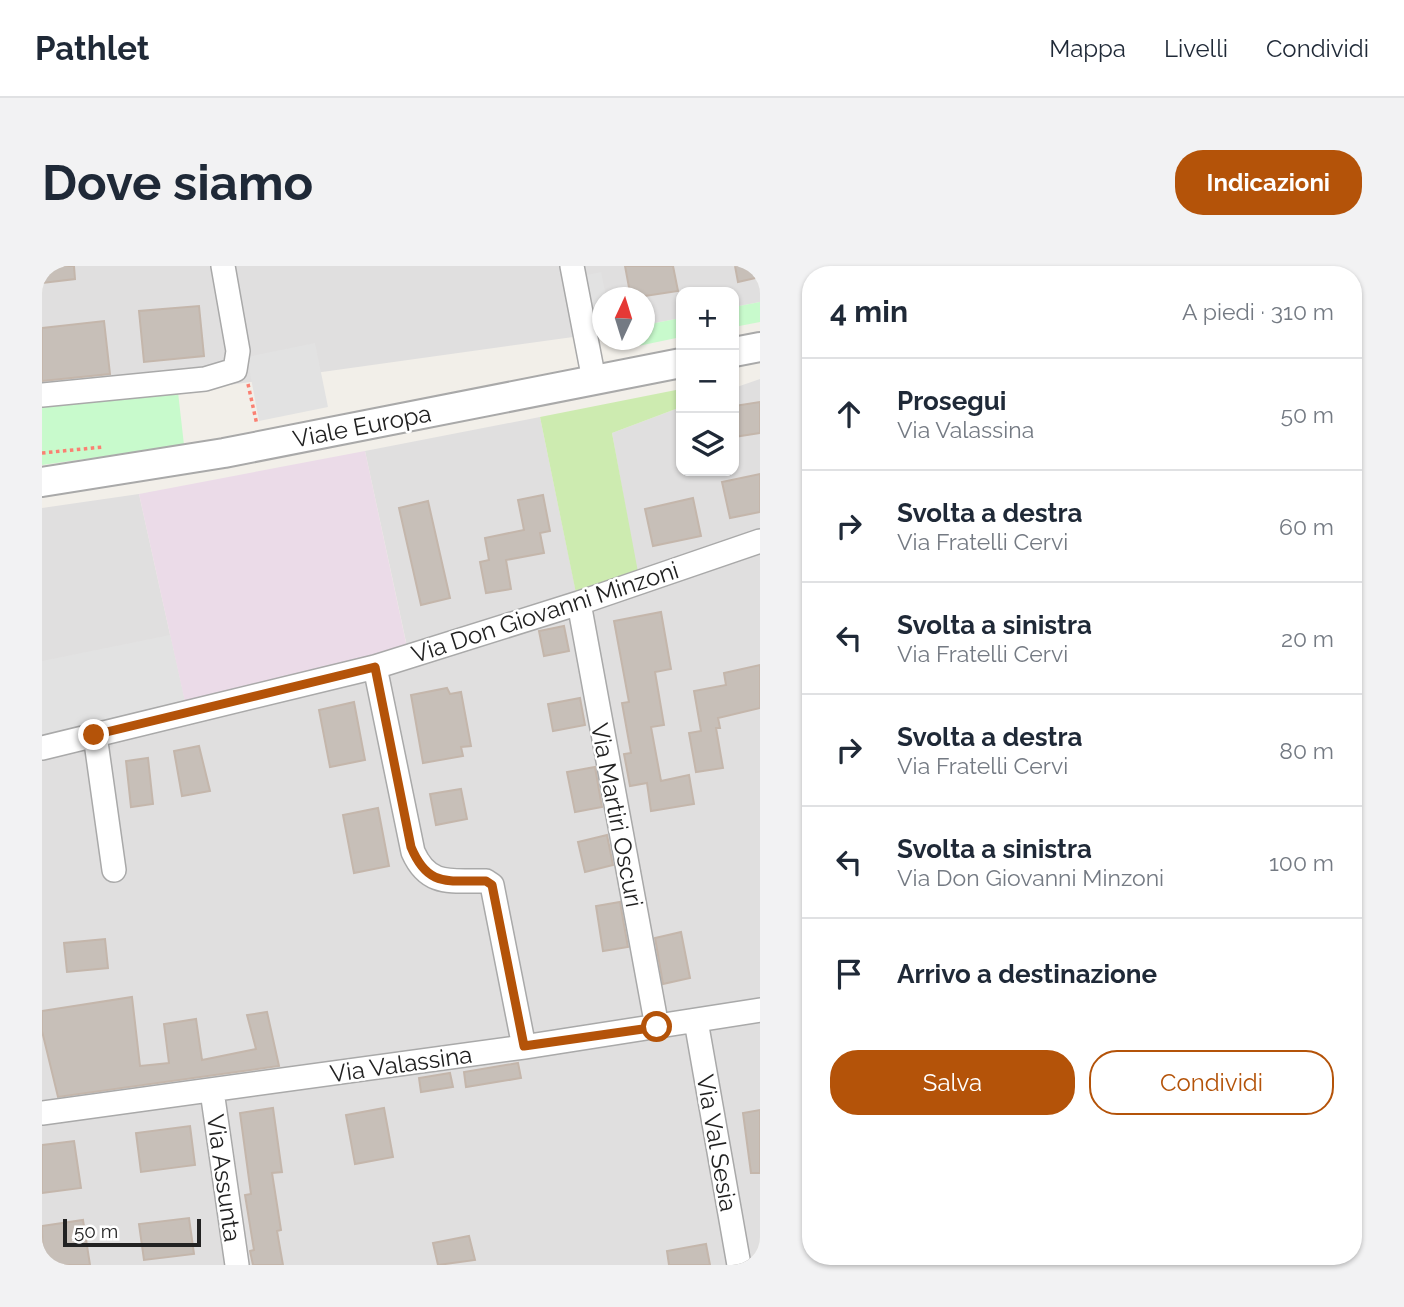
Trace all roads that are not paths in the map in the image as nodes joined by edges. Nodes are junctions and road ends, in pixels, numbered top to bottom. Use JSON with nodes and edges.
{"nodes":[{"id":1,"x":223,"y":266,"type":"edge"},
{"id":2,"x":572,"y":266,"type":"edge"},
{"id":3,"x":760,"y":347,"type":"edge"},
{"id":4,"x":739,"y":351,"type":"edge"},
{"id":5,"x":676,"y":364,"type":"edge"},
{"id":6,"x":594,"y":380,"type":"junction"},
{"id":7,"x":42,"y":395,"type":"edge"},
{"id":8,"x":42,"y":482,"type":"edge"},
{"id":9,"x":760,"y":541,"type":"edge"},
{"id":10,"x":579,"y":603,"type":"junction"},
{"id":11,"x":375,"y":667,"type":"junction"},
{"id":12,"x":94,"y":735,"type":"junction"},
{"id":13,"x":42,"y":748,"type":"edge"},
{"id":14,"x":114,"y":870,"type":"dead end"},
{"id":15,"x":760,"y":1010,"type":"edge"},
{"id":16,"x":696,"y":1021,"type":"junction"},
{"id":17,"x":657,"y":1027,"type":"junction"},
{"id":18,"x":524,"y":1046,"type":"junction"},
{"id":19,"x":212,"y":1091,"type":"junction"},
{"id":20,"x":42,"y":1113,"type":"edge"},
{"id":21,"x":237,"y":1265,"type":"edge"},
{"id":22,"x":739,"y":1265,"type":"edge"}],
"edges":[{"from":1,"to":7,"type":"street"},
{"from":2,"to":6,"type":"street"},
{"from":3,"to":4,"type":"street"},
{"from":5,"to":6,"type":"street","name":"Viale Europa"},
{"from":6,"to":8,"type":"street","name":"Viale Europa"},
{"from":9,"to":10,"type":"street","name":"Via Don Giovanni Minzoni"},
{"from":10,"to":11,"type":"street","name":"Via Don Giovanni Minzoni"},
{"from":10,"to":17,"type":"street","name":"Via Martiri Oscuri"},
{"from":11,"to":12,"type":"street","name":"Via Don Giovanni Minzoni"},
{"from":11,"to":18,"type":"street"},
{"from":12,"to":13,"type":"street","name":"Via Don Giovanni Minzoni"},
{"from":12,"to":14,"type":"street"},
{"from":15,"to":16,"type":"street","name":"Via Valassina"},
{"from":16,"to":17,"type":"street","name":"Via Valassina"},
{"from":16,"to":22,"type":"street","name":"Via Val Sesia"},
{"from":17,"to":18,"type":"street","name":"Via Valassina"},
{"from":18,"to":19,"type":"street","name":"Via Valassina"},
{"from":19,"to":20,"type":"street","name":"Via Valassina"},
{"from":19,"to":21,"type":"street","name":"Via Assunta"}]}
